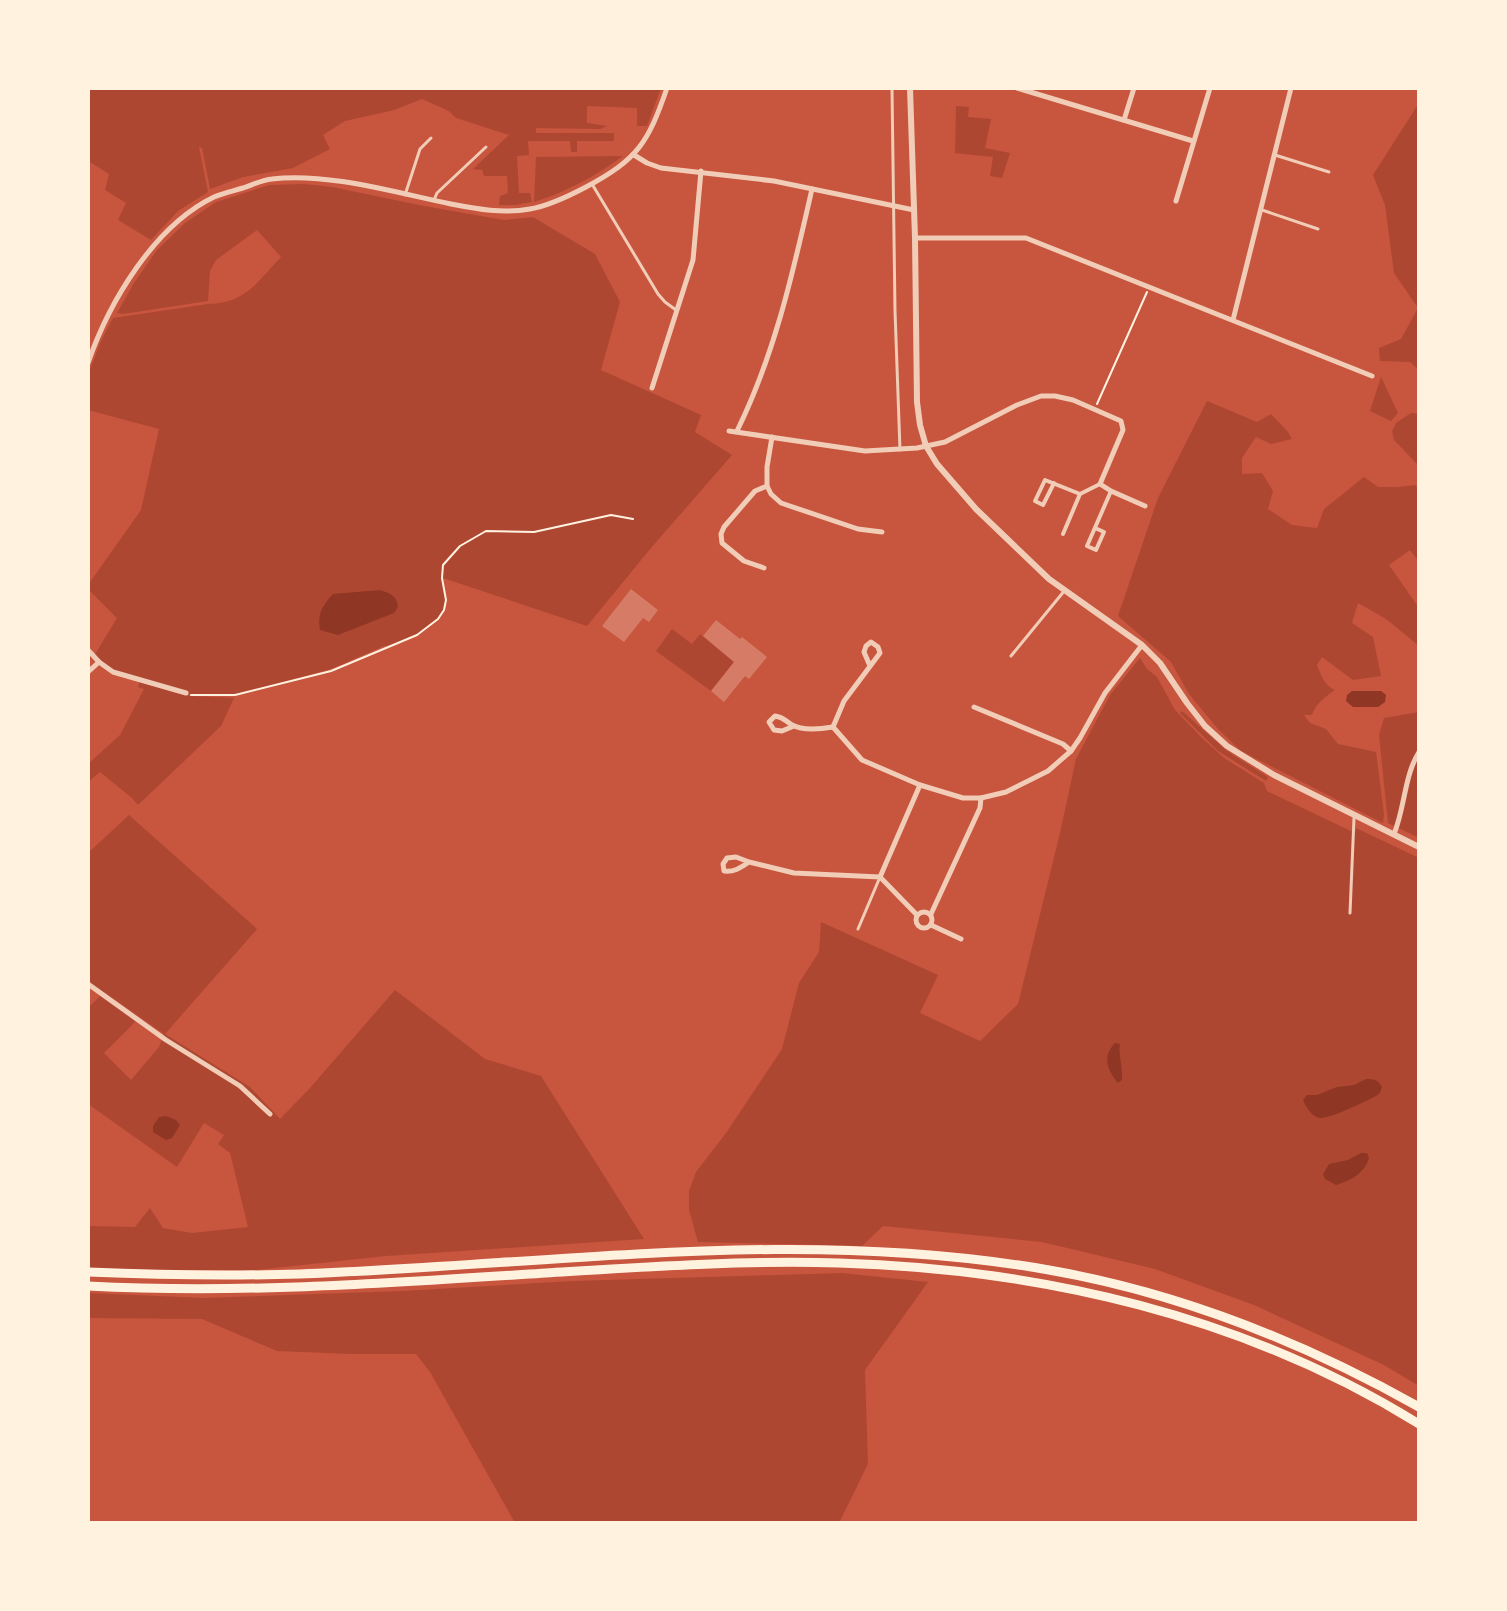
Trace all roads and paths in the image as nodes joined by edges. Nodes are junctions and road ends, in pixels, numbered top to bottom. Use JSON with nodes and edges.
{"nodes":[{"id":1,"x":667,"y":88,"type":"edge"},
{"id":2,"x":892,"y":88,"type":"edge"},
{"id":3,"x":910,"y":88,"type":"edge"},
{"id":4,"x":1017,"y":88,"type":"edge"},
{"id":5,"x":1134,"y":88,"type":"edge"},
{"id":6,"x":1210,"y":88,"type":"edge"},
{"id":7,"x":1291,"y":88,"type":"edge"},
{"id":8,"x":1124,"y":120,"type":"junction"},
{"id":9,"x":431,"y":138,"type":"dead end"},
{"id":10,"x":1193,"y":141,"type":"junction"},
{"id":11,"x":486,"y":147,"type":"dead end"},
{"id":12,"x":634,"y":155,"type":"junction"},
{"id":13,"x":1275,"y":155,"type":"junction"},
{"id":14,"x":701,"y":171,"type":"junction"},
{"id":15,"x":1329,"y":172,"type":"dead end"},
{"id":16,"x":592,"y":184,"type":"junction"},
{"id":17,"x":812,"y":189,"type":"junction"},
{"id":18,"x":405,"y":195,"type":"junction"},
{"id":19,"x":434,"y":200,"type":"junction"},
{"id":20,"x":1176,"y":201,"type":"dead end"},
{"id":21,"x":893,"y":207,"type":"junction"},
{"id":22,"x":914,"y":210,"type":"junction"},
{"id":23,"x":1262,"y":210,"type":"junction"},
{"id":24,"x":1318,"y":229,"type":"dead end"},
{"id":25,"x":915,"y":238,"type":"junction"},
{"id":26,"x":1149,"y":288,"type":"junction"},
{"id":27,"x":677,"y":311,"type":"junction"},
{"id":28,"x":1233,"y":320,"type":"junction"},
{"id":29,"x":88,"y":363,"type":"edge"},
{"id":30,"x":1372,"y":376,"type":"dead end"},
{"id":31,"x":652,"y":388,"type":"dead end"},
{"id":32,"x":1095,"y":410,"type":"junction"},
{"id":33,"x":729,"y":431,"type":"dead end"},
{"id":34,"x":737,"y":431,"type":"junction"},
{"id":35,"x":772,"y":437,"type":"junction"},
{"id":36,"x":926,"y":446,"type":"junction"},
{"id":37,"x":900,"y":450,"type":"junction"},
{"id":38,"x":1054,"y":483,"type":"junction"},
{"id":39,"x":1100,"y":484,"type":"junction"},
{"id":40,"x":767,"y":486,"type":"junction"},
{"id":41,"x":1111,"y":491,"type":"junction"},
{"id":42,"x":1080,"y":494,"type":"junction"},
{"id":43,"x":1145,"y":506,"type":"dead end"},
{"id":44,"x":633,"y":519,"type":"dead end"},
{"id":45,"x":1095,"y":528,"type":"junction"},
{"id":46,"x":882,"y":532,"type":"dead end"},
{"id":47,"x":1063,"y":534,"type":"dead end"},
{"id":48,"x":764,"y":568,"type":"dead end"},
{"id":49,"x":1065,"y":590,"type":"junction"},
{"id":50,"x":1142,"y":645,"type":"junction"},
{"id":51,"x":88,"y":650,"type":"edge"},
{"id":52,"x":1011,"y":656,"type":"dead end"},
{"id":53,"x":99,"y":662,"type":"junction"},
{"id":54,"x":870,"y":666,"type":"dead end"},
{"id":55,"x":88,"y":672,"type":"edge"},
{"id":56,"x":186,"y":693,"type":"joint"},
{"id":57,"x":974,"y":707,"type":"dead end"},
{"id":58,"x":794,"y":726,"type":"dead end"},
{"id":59,"x":833,"y":727,"type":"junction"},
{"id":60,"x":1071,"y":751,"type":"junction"},
{"id":61,"x":1419,"y":752,"type":"edge"},
{"id":62,"x":920,"y":785,"type":"junction"},
{"id":63,"x":981,"y":798,"type":"junction"},
{"id":64,"x":1354,"y":814,"type":"junction"},
{"id":65,"x":1394,"y":834,"type":"junction"},
{"id":66,"x":1419,"y":847,"type":"edge"},
{"id":67,"x":749,"y":862,"type":"junction"},
{"id":68,"x":880,"y":877,"type":"junction"},
{"id":69,"x":1350,"y":913,"type":"dead end"},
{"id":70,"x":931,"y":914,"type":"junction"},
{"id":71,"x":917,"y":915,"type":"junction"},
{"id":72,"x":931,"y":925,"type":"junction"},
{"id":73,"x":858,"y":929,"type":"dead end"},
{"id":74,"x":961,"y":939,"type":"dead end"},
{"id":75,"x":88,"y":984,"type":"edge"},
{"id":76,"x":270,"y":1114,"type":"dead end"},
{"id":77,"x":88,"y":1272,"type":"edge"},
{"id":78,"x":88,"y":1286,"type":"edge"},
{"id":79,"x":1419,"y":1407,"type":"edge"},
{"id":80,"x":1419,"y":1426,"type":"edge"}],
"edges":[{"from":1,"to":12,"type":"street"},
{"from":2,"to":21,"type":"lane"},
{"from":3,"to":22,"type":"street"},
{"from":4,"to":8,"type":"street"},
{"from":5,"to":8,"type":"street"},
{"from":6,"to":10,"type":"street"},
{"from":7,"to":13,"type":"street"},
{"from":8,"to":10,"type":"street"},
{"from":9,"to":18,"type":"lane"},
{"from":10,"to":20,"type":"street"},
{"from":11,"to":19,"type":"lane"},
{"from":12,"to":14,"type":"street"},
{"from":12,"to":16,"type":"street"},
{"from":13,"to":15,"type":"lane"},
{"from":13,"to":23,"type":"street"},
{"from":14,"to":17,"type":"street"},
{"from":14,"to":27,"type":"street"},
{"from":16,"to":19,"type":"street"},
{"from":16,"to":27,"type":"lane"},
{"from":17,"to":21,"type":"street"},
{"from":17,"to":34,"type":"street"},
{"from":18,"to":19,"type":"street"},
{"from":18,"to":29,"type":"street"},
{"from":21,"to":22,"type":"street"},
{"from":21,"to":37,"type":"lane"},
{"from":22,"to":25,"type":"street"},
{"from":23,"to":24,"type":"lane"},
{"from":23,"to":28,"type":"street"},
{"from":25,"to":26,"type":"street"},
{"from":25,"to":36,"type":"street"},
{"from":26,"to":28,"type":"street"},
{"from":26,"to":32,"type":"path"},
{"from":27,"to":31,"type":"street"},
{"from":28,"to":30,"type":"street"},
{"from":32,"to":36,"type":"street"},
{"from":32,"to":39,"type":"street"},
{"from":33,"to":34,"type":"street"},
{"from":34,"to":35,"type":"street"},
{"from":35,"to":37,"type":"street"},
{"from":35,"to":40,"type":"street"},
{"from":36,"to":37,"type":"street"},
{"from":36,"to":49,"type":"street"},
{"from":38,"to":38,"type":"street"},
{"from":38,"to":42,"type":"street"},
{"from":39,"to":41,"type":"street"},
{"from":39,"to":42,"type":"street"},
{"from":40,"to":46,"type":"street"},
{"from":40,"to":48,"type":"street"},
{"from":41,"to":43,"type":"street"},
{"from":41,"to":45,"type":"street"},
{"from":42,"to":47,"type":"street"},
{"from":44,"to":56,"type":"path"},
{"from":45,"to":45,"type":"street"},
{"from":49,"to":50,"type":"street"},
{"from":49,"to":52,"type":"lane"},
{"from":50,"to":60,"type":"street"},
{"from":50,"to":64,"type":"street"},
{"from":51,"to":53,"type":"street"},
{"from":53,"to":55,"type":"street"},
{"from":53,"to":56,"type":"street"},
{"from":54,"to":59,"type":"street"},
{"from":57,"to":60,"type":"street"},
{"from":58,"to":59,"type":"street"},
{"from":59,"to":62,"type":"street"},
{"from":60,"to":63,"type":"street"},
{"from":61,"to":65,"type":"street"},
{"from":62,"to":63,"type":"street"},
{"from":62,"to":68,"type":"street"},
{"from":63,"to":70,"type":"street"},
{"from":64,"to":65,"type":"street"},
{"from":64,"to":69,"type":"lane"},
{"from":65,"to":66,"type":"street"},
{"from":67,"to":67,"type":"street"},
{"from":67,"to":68,"type":"street"},
{"from":68,"to":71,"type":"street"},
{"from":68,"to":73,"type":"lane"},
{"from":70,"to":71,"type":"street"},
{"from":70,"to":72,"type":"street"},
{"from":71,"to":72,"type":"street"},
{"from":72,"to":74,"type":"street"},
{"from":75,"to":76,"type":"street"},
{"from":77,"to":79,"type":"highway"},
{"from":78,"to":80,"type":"highway"}]}
